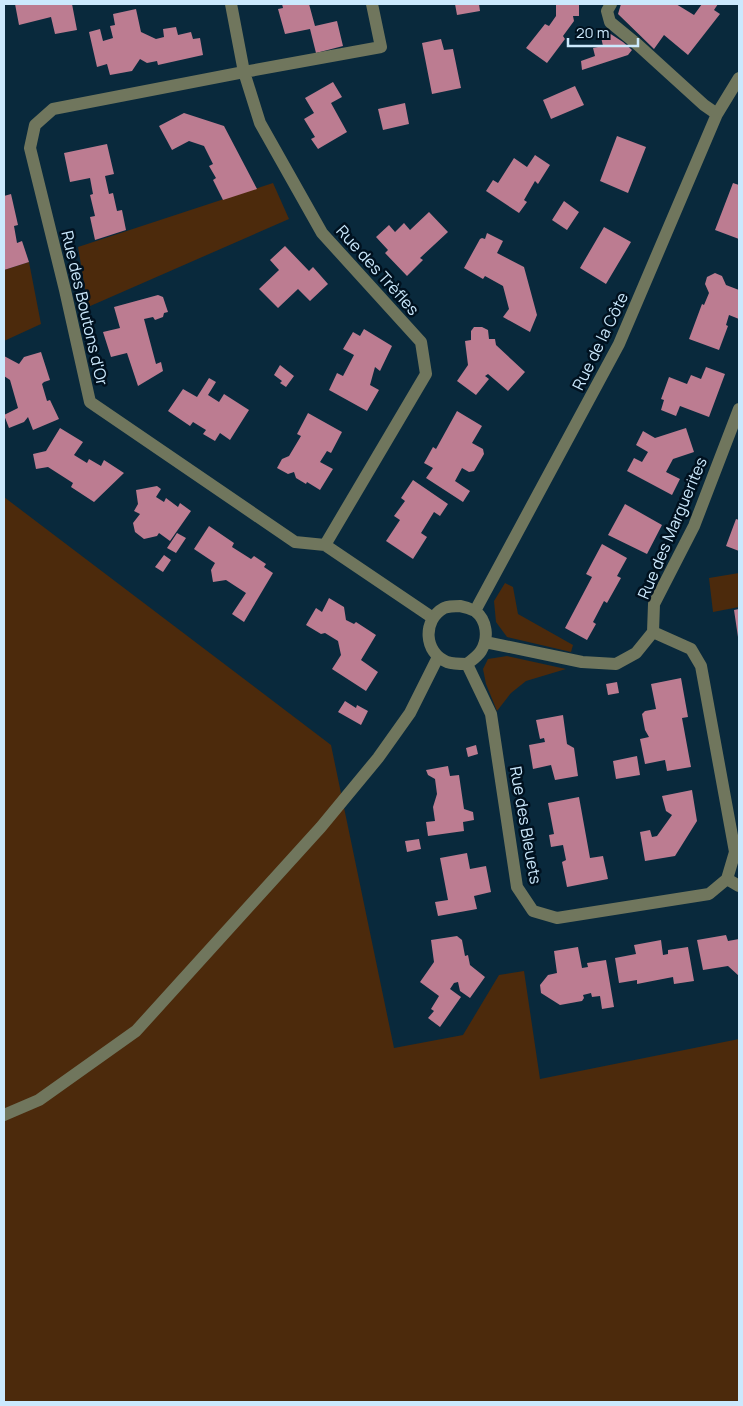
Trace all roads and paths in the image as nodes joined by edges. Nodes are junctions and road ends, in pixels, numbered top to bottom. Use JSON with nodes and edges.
{"nodes":[{"id":1,"x":231,"y":4,"type":"edge"},
{"id":2,"x":372,"y":4,"type":"edge"},
{"id":3,"x":610,"y":4,"type":"edge"},
{"id":4,"x":244,"y":72,"type":"junction"},
{"id":5,"x":739,"y":78,"type":"edge"},
{"id":6,"x":717,"y":114,"type":"junction"},
{"id":7,"x":739,"y":409,"type":"edge"},
{"id":8,"x":325,"y":545,"type":"junction"},
{"id":9,"x":475,"y":611,"type":"junction"},
{"id":10,"x":433,"y":618,"type":"junction"},
{"id":11,"x":653,"y":632,"type":"junction"},
{"id":12,"x":486,"y":642,"type":"junction"},
{"id":13,"x":438,"y":657,"type":"junction"},
{"id":14,"x":467,"y":664,"type":"junction"},
{"id":15,"x":727,"y":879,"type":"junction"},
{"id":16,"x":739,"y":886,"type":"edge"},
{"id":17,"x":4,"y":1115,"type":"edge"}],
"edges":[{"from":1,"to":4,"type":"street","name":"Rue des Trèfles"},
{"from":2,"to":4,"type":"street","name":"Rue des Boutons d'Or"},
{"from":3,"to":6,"type":"street"},
{"from":4,"to":8,"type":"street","name":"Rue des Trèfles"},
{"from":4,"to":8,"type":"street","name":"Rue des Boutons d'Or"},
{"from":5,"to":6,"type":"street","name":"Rue de la Côte"},
{"from":6,"to":9,"type":"street","name":"Rue de la Côte"},
{"from":7,"to":11,"type":"street","name":"Rue des Marguerites"},
{"from":8,"to":10,"type":"street","name":"Rue des Boutons d'Or"},
{"from":9,"to":10,"type":"street"},
{"from":9,"to":12,"type":"street"},
{"from":10,"to":13,"type":"street"},
{"from":11,"to":12,"type":"street"},
{"from":11,"to":15,"type":"street"},
{"from":12,"to":14,"type":"street"},
{"from":13,"to":14,"type":"street"},
{"from":13,"to":17,"type":"street"},
{"from":14,"to":15,"type":"street","name":"Rue des Bleuets"},
{"from":15,"to":16,"type":"street"}]}
